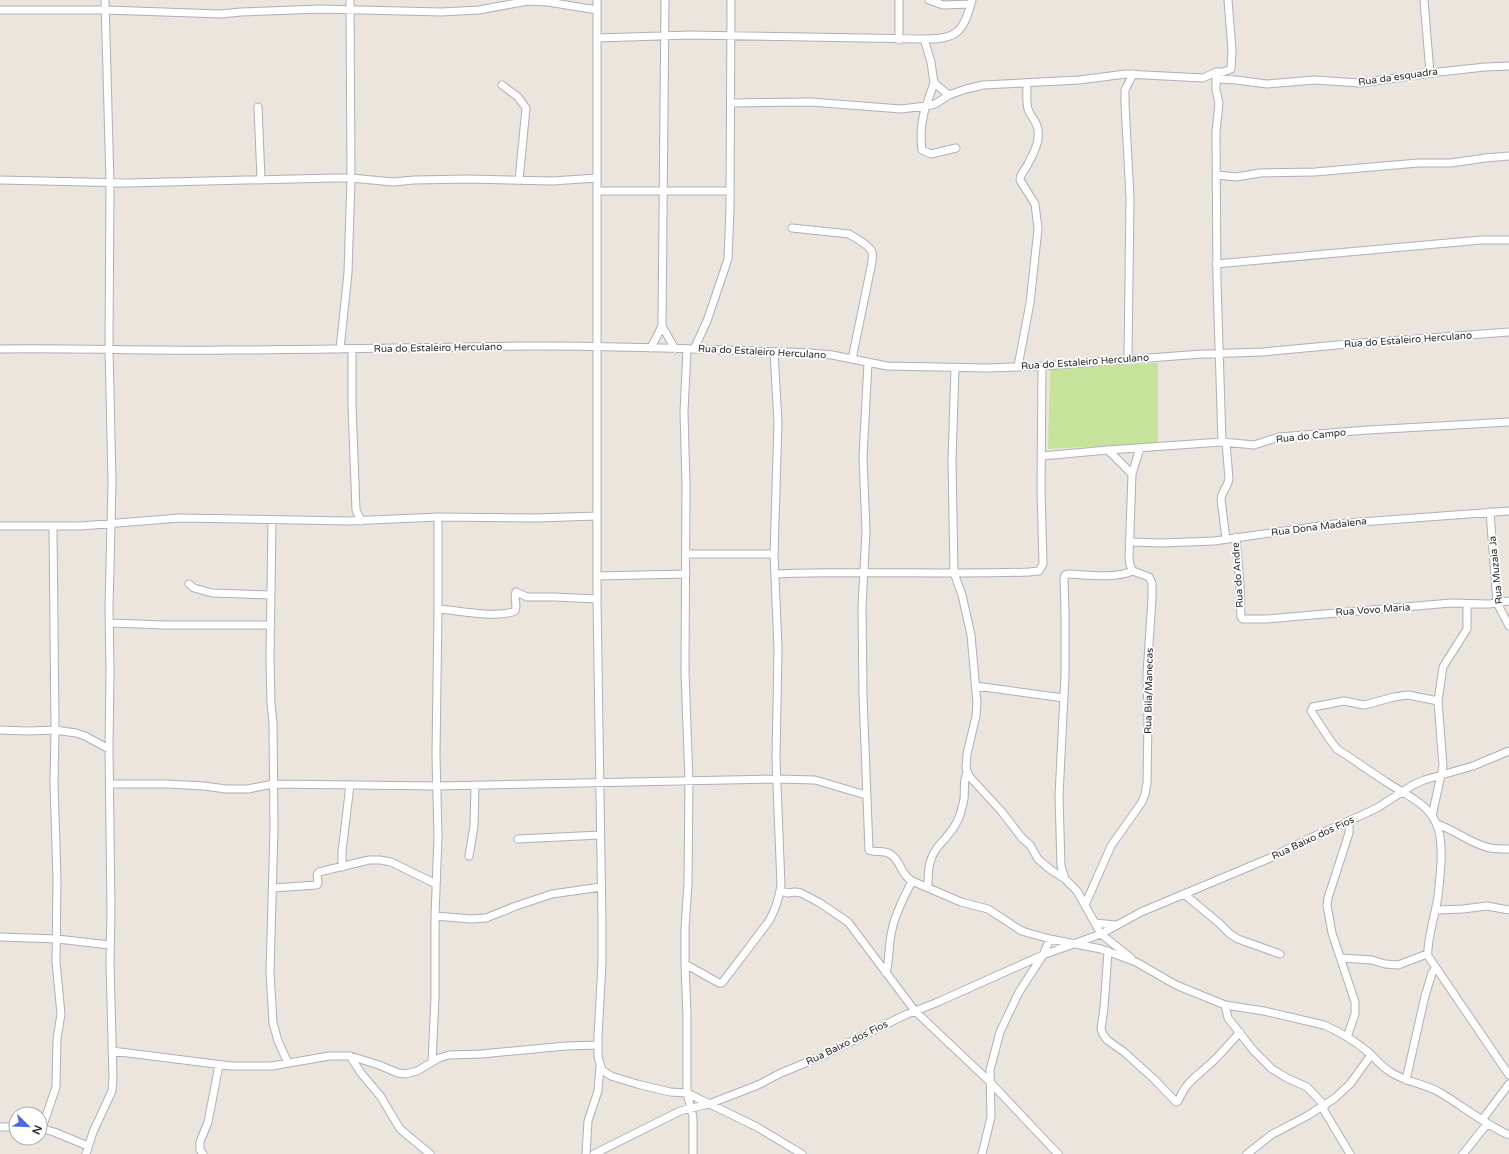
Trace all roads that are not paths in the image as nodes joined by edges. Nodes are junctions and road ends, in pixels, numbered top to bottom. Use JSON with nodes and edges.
{"nodes":[{"id":1,"x":106,"y":0,"type":"edge"},
{"id":2,"x":350,"y":0,"type":"edge"},
{"id":3,"x":597,"y":0,"type":"edge"},
{"id":4,"x":665,"y":0,"type":"edge"},
{"id":5,"x":731,"y":0,"type":"edge"},
{"id":6,"x":900,"y":0,"type":"edge"},
{"id":7,"x":930,"y":0,"type":"edge"},
{"id":8,"x":1228,"y":0,"type":"edge"},
{"id":9,"x":1424,"y":0,"type":"edge"},
{"id":10,"x":971,"y":2,"type":"edge"},
{"id":11,"x":0,"y":10,"type":"edge"},
{"id":12,"x":106,"y":10,"type":"junction"},
{"id":13,"x":350,"y":10,"type":"junction"},
{"id":14,"x":597,"y":10,"type":"junction"},
{"id":15,"x":664,"y":35,"type":"junction"},
{"id":16,"x":731,"y":36,"type":"junction"},
{"id":17,"x":597,"y":38,"type":"junction"},
{"id":18,"x":924,"y":39,"type":"junction"},
{"id":19,"x":900,"y":40,"type":"junction"},
{"id":20,"x":1509,"y":66,"type":"edge"},
{"id":21,"x":1430,"y":73,"type":"junction"},
{"id":22,"x":1133,"y":74,"type":"junction"},
{"id":23,"x":1203,"y":78,"type":"junction"},
{"id":24,"x":1216,"y":79,"type":"junction"},
{"id":25,"x":934,"y":83,"type":"junction"},
{"id":26,"x":1027,"y":84,"type":"junction"},
{"id":27,"x":502,"y":85,"type":"dead end"},
{"id":28,"x":949,"y":95,"type":"junction"},
{"id":29,"x":731,"y":103,"type":"junction"},
{"id":30,"x":926,"y":106,"type":"junction"},
{"id":31,"x":258,"y":107,"type":"dead end"},
{"id":32,"x":956,"y":148,"type":"dead end"},
{"id":33,"x":1509,"y":156,"type":"edge"},
{"id":34,"x":1217,"y":175,"type":"junction"},
{"id":35,"x":351,"y":178,"type":"junction"},
{"id":36,"x":597,"y":178,"type":"junction"},
{"id":37,"x":0,"y":180,"type":"edge"},
{"id":38,"x":262,"y":180,"type":"junction"},
{"id":39,"x":519,"y":180,"type":"junction"},
{"id":40,"x":110,"y":182,"type":"junction"},
{"id":41,"x":597,"y":191,"type":"junction"},
{"id":42,"x":664,"y":191,"type":"junction"},
{"id":43,"x":730,"y":191,"type":"junction"},
{"id":44,"x":792,"y":228,"type":"dead end"},
{"id":45,"x":1509,"y":240,"type":"edge"},
{"id":46,"x":1216,"y":264,"type":"junction"},
{"id":47,"x":662,"y":326,"type":"junction"},
{"id":48,"x":1509,"y":332,"type":"edge"},
{"id":49,"x":597,"y":347,"type":"junction"},
{"id":50,"x":109,"y":348,"type":"junction"},
{"id":51,"x":650,"y":348,"type":"junction"},
{"id":52,"x":0,"y":349,"type":"edge"},
{"id":53,"x":340,"y":349,"type":"junction"},
{"id":54,"x":352,"y":349,"type":"junction"},
{"id":55,"x":675,"y":349,"type":"junction"},
{"id":56,"x":691,"y":349,"type":"junction"},
{"id":57,"x":774,"y":352,"type":"junction"},
{"id":58,"x":1220,"y":354,"type":"junction"},
{"id":59,"x":852,"y":359,"type":"junction"},
{"id":60,"x":1128,"y":359,"type":"junction"},
{"id":61,"x":868,"y":363,"type":"junction"},
{"id":62,"x":1018,"y":366,"type":"junction"},
{"id":63,"x":1042,"y":366,"type":"junction"},
{"id":64,"x":954,"y":368,"type":"junction"},
{"id":65,"x":1509,"y":422,"type":"edge"},
{"id":66,"x":1224,"y":442,"type":"junction"},
{"id":67,"x":1140,"y":448,"type":"junction"},
{"id":68,"x":1108,"y":450,"type":"junction"},
{"id":69,"x":1042,"y":456,"type":"junction"},
{"id":70,"x":1132,"y":474,"type":"junction"},
{"id":71,"x":356,"y":510,"type":"junction"},
{"id":72,"x":1509,"y":511,"type":"edge"},
{"id":73,"x":1490,"y":512,"type":"junction"},
{"id":74,"x":438,"y":516,"type":"junction"},
{"id":75,"x":597,"y":516,"type":"junction"},
{"id":76,"x":272,"y":520,"type":"junction"},
{"id":77,"x":348,"y":521,"type":"junction"},
{"id":78,"x":361,"y":521,"type":"junction"},
{"id":79,"x":112,"y":524,"type":"junction"},
{"id":80,"x":0,"y":526,"type":"edge"},
{"id":81,"x":53,"y":526,"type":"junction"},
{"id":82,"x":1236,"y":537,"type":"junction"},
{"id":83,"x":1226,"y":539,"type":"junction"},
{"id":84,"x":1129,"y":542,"type":"junction"},
{"id":85,"x":686,"y":554,"type":"junction"},
{"id":86,"x":774,"y":554,"type":"junction"},
{"id":87,"x":1133,"y":571,"type":"junction"},
{"id":88,"x":863,"y":572,"type":"junction"},
{"id":89,"x":686,"y":574,"type":"junction"},
{"id":90,"x":776,"y":574,"type":"junction"},
{"id":91,"x":954,"y":574,"type":"junction"},
{"id":92,"x":597,"y":576,"type":"junction"},
{"id":93,"x":189,"y":584,"type":"dead end"},
{"id":94,"x":271,"y":595,"type":"junction"},
{"id":95,"x":597,"y":599,"type":"junction"},
{"id":96,"x":1509,"y":601,"type":"edge"},
{"id":97,"x":1497,"y":603,"type":"junction"},
{"id":98,"x":1467,"y":604,"type":"junction"},
{"id":99,"x":438,"y":609,"type":"junction"},
{"id":100,"x":1241,"y":613,"type":"joint"},
{"id":101,"x":110,"y":623,"type":"junction"},
{"id":102,"x":271,"y":625,"type":"junction"},
{"id":103,"x":1509,"y":626,"type":"edge"},
{"id":104,"x":976,"y":686,"type":"junction"},
{"id":105,"x":1064,"y":698,"type":"junction"},
{"id":106,"x":1438,"y":701,"type":"junction"},
{"id":107,"x":0,"y":730,"type":"edge"},
{"id":108,"x":55,"y":730,"type":"junction"},
{"id":109,"x":109,"y":748,"type":"junction"},
{"id":110,"x":1509,"y":751,"type":"edge"},
{"id":111,"x":967,"y":772,"type":"junction"},
{"id":112,"x":1441,"y":775,"type":"junction"},
{"id":113,"x":777,"y":779,"type":"junction"},
{"id":114,"x":689,"y":781,"type":"junction"},
{"id":115,"x":600,"y":782,"type":"junction"},
{"id":116,"x":110,"y":784,"type":"junction"},
{"id":117,"x":273,"y":784,"type":"junction"},
{"id":118,"x":350,"y":785,"type":"junction"},
{"id":119,"x":476,"y":785,"type":"junction"},
{"id":120,"x":1413,"y":785,"type":"junction"},
{"id":121,"x":437,"y":786,"type":"junction"},
{"id":122,"x":1402,"y":792,"type":"junction"},
{"id":123,"x":866,"y":795,"type":"junction"},
{"id":124,"x":1415,"y":799,"type":"junction"},
{"id":125,"x":1432,"y":816,"type":"junction"},
{"id":126,"x":1349,"y":821,"type":"junction"},
{"id":127,"x":1437,"y":824,"type":"junction"},
{"id":128,"x":600,"y":835,"type":"junction"},
{"id":129,"x":518,"y":839,"type":"dead end"},
{"id":130,"x":1509,"y":849,"type":"edge"},
{"id":131,"x":469,"y":856,"type":"dead end"},
{"id":132,"x":342,"y":867,"type":"junction"},
{"id":133,"x":1065,"y":879,"type":"junction"},
{"id":134,"x":912,"y":881,"type":"junction"},
{"id":135,"x":436,"y":884,"type":"junction"},
{"id":136,"x":601,"y":887,"type":"junction"},
{"id":137,"x":928,"y":887,"type":"junction"},
{"id":138,"x":273,"y":888,"type":"junction"},
{"id":139,"x":780,"y":891,"type":"junction"},
{"id":140,"x":1184,"y":894,"type":"junction"},
{"id":141,"x":1085,"y":905,"type":"junction"},
{"id":142,"x":1436,"y":910,"type":"junction"},
{"id":143,"x":1509,"y":910,"type":"edge"},
{"id":144,"x":435,"y":916,"type":"junction"},
{"id":145,"x":1095,"y":923,"type":"junction"},
{"id":146,"x":1116,"y":925,"type":"junction"},
{"id":147,"x":1101,"y":934,"type":"junction"},
{"id":148,"x":0,"y":937,"type":"edge"},
{"id":149,"x":57,"y":939,"type":"junction"},
{"id":150,"x":1050,"y":939,"type":"junction"},
{"id":151,"x":1073,"y":944,"type":"junction"},
{"id":152,"x":110,"y":945,"type":"junction"},
{"id":153,"x":1108,"y":951,"type":"junction"},
{"id":154,"x":1280,"y":954,"type":"dead end"},
{"id":155,"x":1427,"y":954,"type":"junction"},
{"id":156,"x":1043,"y":955,"type":"junction"},
{"id":157,"x":1341,"y":958,"type":"junction"},
{"id":158,"x":1136,"y":962,"type":"junction"},
{"id":159,"x":685,"y":964,"type":"junction"},
{"id":160,"x":1436,"y":968,"type":"junction"},
{"id":161,"x":886,"y":972,"type":"junction"},
{"id":162,"x":1225,"y":1005,"type":"junction"},
{"id":163,"x":914,"y":1011,"type":"junction"},
{"id":164,"x":1240,"y":1032,"type":"junction"},
{"id":165,"x":1347,"y":1037,"type":"junction"},
{"id":166,"x":598,"y":1045,"type":"junction"},
{"id":167,"x":112,"y":1051,"type":"junction"},
{"id":168,"x":1371,"y":1055,"type":"junction"},
{"id":169,"x":350,"y":1056,"type":"junction"},
{"id":170,"x":432,"y":1062,"type":"junction"},
{"id":171,"x":288,"y":1063,"type":"junction"},
{"id":172,"x":219,"y":1065,"type":"junction"},
{"id":173,"x":600,"y":1066,"type":"junction"},
{"id":174,"x":1509,"y":1075,"type":"edge"},
{"id":175,"x":1406,"y":1080,"type":"junction"},
{"id":176,"x":990,"y":1082,"type":"junction"},
{"id":177,"x":1509,"y":1084,"type":"edge"},
{"id":178,"x":687,"y":1094,"type":"junction"},
{"id":179,"x":709,"y":1104,"type":"junction"},
{"id":180,"x":1324,"y":1106,"type":"junction"},
{"id":181,"x":691,"y":1108,"type":"junction"},
{"id":182,"x":48,"y":1109,"type":"edge"},
{"id":183,"x":1485,"y":1122,"type":"junction"},
{"id":184,"x":48,"y":1131,"type":"edge"},
{"id":185,"x":1509,"y":1135,"type":"edge"},
{"id":186,"x":88,"y":1146,"type":"junction"},
{"id":187,"x":86,"y":1154,"type":"edge"},
{"id":188,"x":203,"y":1154,"type":"edge"},
{"id":189,"x":430,"y":1154,"type":"edge"},
{"id":190,"x":586,"y":1154,"type":"edge"},
{"id":191,"x":594,"y":1154,"type":"edge"},
{"id":192,"x":693,"y":1154,"type":"edge"},
{"id":193,"x":802,"y":1154,"type":"edge"},
{"id":194,"x":982,"y":1154,"type":"edge"},
{"id":195,"x":1058,"y":1154,"type":"edge"},
{"id":196,"x":1247,"y":1154,"type":"edge"},
{"id":197,"x":1350,"y":1154,"type":"edge"},
{"id":198,"x":1463,"y":1154,"type":"edge"}],
"edges":[{"from":1,"to":12,"type":"street"},
{"from":2,"to":13,"type":"street"},
{"from":3,"to":14,"type":"street"},
{"from":4,"to":15,"type":"street"},
{"from":5,"to":16,"type":"street"},
{"from":6,"to":19,"type":"street"},
{"from":7,"to":10,"type":"street"},
{"from":8,"to":24,"type":"street"},
{"from":9,"to":21,"type":"street"},
{"from":10,"to":18,"type":"street"},
{"from":11,"to":12,"type":"street"},
{"from":12,"to":13,"type":"street"},
{"from":12,"to":40,"type":"street"},
{"from":13,"to":14,"type":"street"},
{"from":13,"to":35,"type":"street"},
{"from":14,"to":17,"type":"street"},
{"from":15,"to":16,"type":"street"},
{"from":15,"to":17,"type":"street"},
{"from":15,"to":42,"type":"street"},
{"from":16,"to":19,"type":"street"},
{"from":16,"to":29,"type":"street"},
{"from":17,"to":36,"type":"street"},
{"from":18,"to":19,"type":"street"},
{"from":18,"to":25,"type":"street"},
{"from":20,"to":21,"type":"street","name":"Rua da esquadra"},
{"from":21,"to":24,"type":"street","name":"Rua da esquadra"},
{"from":22,"to":23,"type":"street"},
{"from":22,"to":26,"type":"street"},
{"from":22,"to":60,"type":"street"},
{"from":23,"to":24,"type":"street"},
{"from":23,"to":24,"type":"street"},
{"from":24,"to":34,"type":"street"},
{"from":25,"to":28,"type":"street"},
{"from":25,"to":30,"type":"street"},
{"from":26,"to":28,"type":"street"},
{"from":26,"to":62,"type":"street"},
{"from":27,"to":39,"type":"street"},
{"from":28,"to":30,"type":"street"},
{"from":29,"to":30,"type":"street"},
{"from":29,"to":43,"type":"street"},
{"from":30,"to":32,"type":"street"},
{"from":31,"to":38,"type":"street"},
{"from":33,"to":34,"type":"street"},
{"from":34,"to":46,"type":"street"},
{"from":35,"to":38,"type":"street"},
{"from":35,"to":39,"type":"street"},
{"from":35,"to":53,"type":"street"},
{"from":36,"to":39,"type":"street"},
{"from":36,"to":41,"type":"street"},
{"from":37,"to":40,"type":"street"},
{"from":38,"to":40,"type":"street"},
{"from":40,"to":50,"type":"street"},
{"from":41,"to":42,"type":"street"},
{"from":41,"to":49,"type":"street"},
{"from":42,"to":43,"type":"street"},
{"from":42,"to":47,"type":"street"},
{"from":43,"to":56,"type":"street"},
{"from":44,"to":59,"type":"street"},
{"from":45,"to":46,"type":"street"},
{"from":46,"to":58,"type":"street"},
{"from":47,"to":51,"type":"street"},
{"from":47,"to":55,"type":"street"},
{"from":48,"to":58,"type":"street","name":"Rua do Estaleiro Herculano"},
{"from":49,"to":51,"type":"street","name":"Rua do Estaleiro Herculano"},
{"from":49,"to":54,"type":"street","name":"Rua do Estaleiro Herculano"},
{"from":49,"to":75,"type":"street"},
{"from":50,"to":52,"type":"street","name":"Rua do Estaleiro Herculano"},
{"from":50,"to":53,"type":"street","name":"Rua do Estaleiro Herculano"},
{"from":50,"to":79,"type":"street"},
{"from":51,"to":55,"type":"street","name":"Rua do Estaleiro Herculano"},
{"from":53,"to":54,"type":"street","name":"Rua do Estaleiro Herculano"},
{"from":54,"to":71,"type":"street"},
{"from":55,"to":56,"type":"street","name":"Rua do Estaleiro Herculano"},
{"from":56,"to":57,"type":"street","name":"Rua do Estaleiro Herculano"},
{"from":56,"to":85,"type":"street"},
{"from":57,"to":59,"type":"street","name":"Rua do Estaleiro Herculano"},
{"from":57,"to":86,"type":"street"},
{"from":58,"to":60,"type":"street","name":"Rua do Estaleiro Herculano"},
{"from":58,"to":66,"type":"street"},
{"from":59,"to":61,"type":"street","name":"Rua do Estaleiro Herculano"},
{"from":60,"to":63,"type":"street","name":"Rua do Estaleiro Herculano"},
{"from":61,"to":64,"type":"street","name":"Rua do Estaleiro Herculano"},
{"from":61,"to":88,"type":"street"},
{"from":62,"to":63,"type":"street","name":"Rua do Estaleiro Herculano"},
{"from":62,"to":64,"type":"street","name":"Rua do Estaleiro Herculano"},
{"from":63,"to":69,"type":"street"},
{"from":64,"to":91,"type":"street"},
{"from":65,"to":66,"type":"street","name":"Rua do Campo"},
{"from":66,"to":67,"type":"street","name":"Rua do Campo"},
{"from":66,"to":83,"type":"street"},
{"from":67,"to":68,"type":"street","name":"Rua do Campo"},
{"from":67,"to":70,"type":"street"},
{"from":68,"to":69,"type":"street","name":"Rua do Campo"},
{"from":68,"to":70,"type":"street"},
{"from":69,"to":91,"type":"street"},
{"from":70,"to":84,"type":"street"},
{"from":71,"to":77,"type":"street"},
{"from":71,"to":78,"type":"street"},
{"from":72,"to":73,"type":"street","name":"Rua Dona Madalena"},
{"from":73,"to":82,"type":"street","name":"Rua Dona Madalena"},
{"from":73,"to":97,"type":"street","name":"Rua Muzaia Ja"},
{"from":74,"to":75,"type":"street"},
{"from":74,"to":78,"type":"street"},
{"from":74,"to":99,"type":"street"},
{"from":75,"to":92,"type":"street"},
{"from":76,"to":77,"type":"street"},
{"from":76,"to":79,"type":"street"},
{"from":76,"to":94,"type":"street"},
{"from":77,"to":78,"type":"street"},
{"from":79,"to":81,"type":"street"},
{"from":79,"to":101,"type":"street"},
{"from":80,"to":81,"type":"street"},
{"from":81,"to":108,"type":"street"},
{"from":82,"to":83,"type":"street","name":"Rua Dona Madalena"},
{"from":82,"to":100,"type":"street","name":"Rua do Andre"},
{"from":83,"to":84,"type":"street","name":"Rua Dona Madalena"},
{"from":84,"to":87,"type":"street"},
{"from":85,"to":86,"type":"street"},
{"from":85,"to":89,"type":"street"},
{"from":86,"to":90,"type":"street"},
{"from":87,"to":105,"type":"street"},
{"from":87,"to":141,"type":"street","name":"Rua Bila/Manecas"},
{"from":88,"to":90,"type":"street"},
{"from":88,"to":91,"type":"street"},
{"from":88,"to":123,"type":"street"},
{"from":89,"to":92,"type":"street"},
{"from":89,"to":114,"type":"street"},
{"from":90,"to":113,"type":"street"},
{"from":91,"to":104,"type":"street"},
{"from":92,"to":95,"type":"street"},
{"from":93,"to":94,"type":"street"},
{"from":94,"to":102,"type":"street"},
{"from":95,"to":99,"type":"street"},
{"from":95,"to":115,"type":"street"},
{"from":96,"to":97,"type":"street","name":"Rua Vovo Maria"},
{"from":97,"to":98,"type":"street","name":"Rua Vovo Maria"},
{"from":97,"to":103,"type":"street","name":"Rua Muzaia Ja"},
{"from":98,"to":100,"type":"street","name":"Rua Vovo Maria"},
{"from":98,"to":106,"type":"street"},
{"from":99,"to":121,"type":"street"},
{"from":101,"to":102,"type":"street"},
{"from":101,"to":109,"type":"street"},
{"from":102,"to":117,"type":"street"},
{"from":104,"to":105,"type":"street"},
{"from":104,"to":111,"type":"street"},
{"from":105,"to":133,"type":"street"},
{"from":106,"to":112,"type":"street"},
{"from":106,"to":122,"type":"street"},
{"from":107,"to":108,"type":"street"},
{"from":108,"to":109,"type":"street"},
{"from":108,"to":149,"type":"street"},
{"from":109,"to":116,"type":"street"},
{"from":110,"to":112,"type":"street","name":"Rua Baixo dos Fios"},
{"from":111,"to":133,"type":"street"},
{"from":111,"to":137,"type":"street"},
{"from":112,"to":120,"type":"street","name":"Rua Baixo dos Fios"},
{"from":112,"to":125,"type":"street"},
{"from":113,"to":114,"type":"street"},
{"from":113,"to":123,"type":"street"},
{"from":113,"to":139,"type":"street"},
{"from":114,"to":115,"type":"street"},
{"from":114,"to":159,"type":"street"},
{"from":115,"to":119,"type":"street"},
{"from":115,"to":128,"type":"street"},
{"from":116,"to":117,"type":"street"},
{"from":116,"to":152,"type":"street"},
{"from":117,"to":118,"type":"street"},
{"from":117,"to":138,"type":"street"},
{"from":118,"to":121,"type":"street"},
{"from":118,"to":132,"type":"street"},
{"from":119,"to":121,"type":"street"},
{"from":119,"to":131,"type":"street"},
{"from":120,"to":122,"type":"street","name":"Rua Baixo dos Fios"},
{"from":120,"to":124,"type":"street"},
{"from":121,"to":135,"type":"street"},
{"from":122,"to":124,"type":"street"},
{"from":122,"to":126,"type":"street","name":"Rua Baixo dos Fios"},
{"from":123,"to":134,"type":"street"},
{"from":124,"to":125,"type":"street"},
{"from":125,"to":127,"type":"street"},
{"from":126,"to":140,"type":"street","name":"Rua Baixo dos Fios"},
{"from":126,"to":157,"type":"street"},
{"from":127,"to":130,"type":"street"},
{"from":127,"to":142,"type":"street"},
{"from":128,"to":129,"type":"street"},
{"from":128,"to":136,"type":"street"},
{"from":132,"to":135,"type":"street"},
{"from":132,"to":138,"type":"street"},
{"from":133,"to":141,"type":"street"},
{"from":134,"to":137,"type":"street"},
{"from":134,"to":161,"type":"street"},
{"from":135,"to":144,"type":"street"},
{"from":136,"to":144,"type":"street"},
{"from":136,"to":166,"type":"street"},
{"from":137,"to":150,"type":"street"},
{"from":138,"to":171,"type":"street"},
{"from":139,"to":159,"type":"street"},
{"from":139,"to":161,"type":"street"},
{"from":140,"to":146,"type":"street","name":"Rua Baixo dos Fios"},
{"from":140,"to":154,"type":"street"},
{"from":141,"to":145,"type":"street"},
{"from":142,"to":143,"type":"street"},
{"from":142,"to":155,"type":"street"},
{"from":144,"to":170,"type":"street"},
{"from":145,"to":146,"type":"street"},
{"from":145,"to":147,"type":"street"},
{"from":146,"to":147,"type":"street","name":"Rua Baixo dos Fios"},
{"from":147,"to":151,"type":"street","name":"Rua Baixo dos Fios"},
{"from":147,"to":158,"type":"street"},
{"from":148,"to":149,"type":"street"},
{"from":149,"to":152,"type":"street"},
{"from":149,"to":182,"type":"street"},
{"from":150,"to":151,"type":"street"},
{"from":150,"to":156,"type":"street"},
{"from":151,"to":153,"type":"street"},
{"from":151,"to":156,"type":"street","name":"Rua Baixo dos Fios"},
{"from":152,"to":167,"type":"street"},
{"from":153,"to":158,"type":"street"},
{"from":153,"to":164,"type":"street"},
{"from":155,"to":157,"type":"street"},
{"from":155,"to":160,"type":"street"},
{"from":156,"to":163,"type":"street","name":"Rua Baixo dos Fios"},
{"from":156,"to":176,"type":"street"},
{"from":157,"to":165,"type":"street"},
{"from":158,"to":162,"type":"street"},
{"from":159,"to":178,"type":"street"},
{"from":160,"to":174,"type":"street"},
{"from":160,"to":175,"type":"street"},
{"from":161,"to":163,"type":"street"},
{"from":162,"to":164,"type":"street"},
{"from":162,"to":165,"type":"street"},
{"from":163,"to":176,"type":"street"},
{"from":163,"to":179,"type":"street","name":"Rua Baixo dos Fios"},
{"from":164,"to":180,"type":"street"},
{"from":165,"to":168,"type":"street"},
{"from":166,"to":170,"type":"street"},
{"from":166,"to":173,"type":"street"},
{"from":167,"to":172,"type":"street"},
{"from":167,"to":186,"type":"street"},
{"from":168,"to":175,"type":"street"},
{"from":168,"to":180,"type":"street"},
{"from":169,"to":170,"type":"street"},
{"from":169,"to":171,"type":"street"},
{"from":169,"to":189,"type":"street"},
{"from":171,"to":172,"type":"street"},
{"from":172,"to":188,"type":"street"},
{"from":173,"to":178,"type":"street"},
{"from":173,"to":190,"type":"street"},
{"from":175,"to":183,"type":"street"},
{"from":176,"to":194,"type":"street"},
{"from":176,"to":195,"type":"street"},
{"from":177,"to":183,"type":"street"},
{"from":178,"to":179,"type":"street"},
{"from":178,"to":181,"type":"street"},
{"from":179,"to":181,"type":"street","name":"Rua Baixo dos Fios"},
{"from":179,"to":193,"type":"street"},
{"from":180,"to":196,"type":"street"},
{"from":180,"to":197,"type":"street"},
{"from":181,"to":191,"type":"street","name":"Rua Baixo dos Fios"},
{"from":181,"to":192,"type":"street"},
{"from":183,"to":185,"type":"street"},
{"from":183,"to":198,"type":"street"},
{"from":184,"to":186,"type":"street"},
{"from":186,"to":187,"type":"street"}]}
